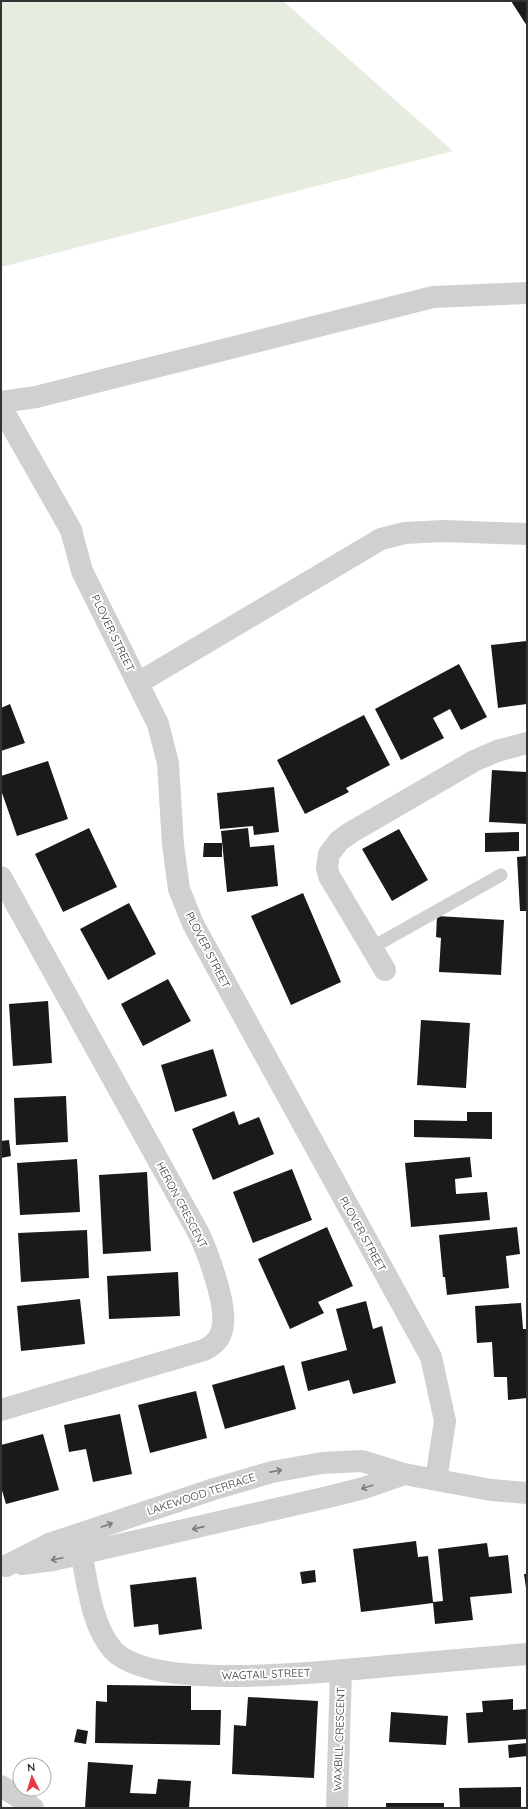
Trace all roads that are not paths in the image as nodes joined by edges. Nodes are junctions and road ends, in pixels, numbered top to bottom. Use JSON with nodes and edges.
{"nodes":[{"id":1,"x":527,"y":293,"type":"edge"},
{"id":2,"x":1,"y":402,"type":"edge"},
{"id":3,"x":1,"y":407,"type":"edge"},
{"id":4,"x":527,"y":534,"type":"edge"},
{"id":5,"x":138,"y":683,"type":"junction"},
{"id":6,"x":527,"y":743,"type":"edge"},
{"id":7,"x":501,"y":875,"type":"dead end"},
{"id":8,"x":1,"y":878,"type":"edge"},
{"id":9,"x":371,"y":948,"type":"junction"},
{"id":10,"x":385,"y":970,"type":"dead end"},
{"id":11,"x":1,"y":1410,"type":"edge"},
{"id":12,"x":404,"y":1474,"type":"junction"},
{"id":13,"x":436,"y":1480,"type":"junction"},
{"id":14,"x":527,"y":1493,"type":"edge"},
{"id":15,"x":80,"y":1544,"type":"junction"},
{"id":16,"x":4,"y":1567,"type":"edge"},
{"id":17,"x":527,"y":1654,"type":"edge"},
{"id":18,"x":341,"y":1670,"type":"junction"},
{"id":19,"x":1,"y":1786,"type":"edge"},
{"id":20,"x":32,"y":1808,"type":"edge"},
{"id":21,"x":337,"y":1808,"type":"edge"}],
"edges":[{"from":1,"to":2,"type":"street"},
{"from":3,"to":5,"type":"street","name":"PLOVER STREET"},
{"from":4,"to":5,"type":"street"},
{"from":5,"to":13,"type":"street","name":"PLOVER STREET"},
{"from":6,"to":9,"type":"street"},
{"from":7,"to":9,"type":"lane"},
{"from":8,"to":11,"type":"street","name":"HERON CRESCENT"},
{"from":9,"to":10,"type":"street"},
{"from":12,"to":13,"type":"street","name":"LAKEWOOD TERRACE"},
{"from":12,"to":15,"type":"street","name":"LAKEWOOD TERRACE","one_way":true},
{"from":15,"to":12,"type":"street","name":"LAKEWOOD TERRACE","one_way":true},
{"from":13,"to":14,"type":"street","name":"LAKEWOOD TERRACE"},
{"from":15,"to":16,"type":"street","name":"LAKEWOOD TERRACE"},
{"from":15,"to":18,"type":"street","name":"WAGTAIL STREET"},
{"from":17,"to":18,"type":"street","name":"WAGTAIL STREET"},
{"from":18,"to":21,"type":"street","name":"WAXBILL CRESCENT"},
{"from":19,"to":20,"type":"street"}]}
